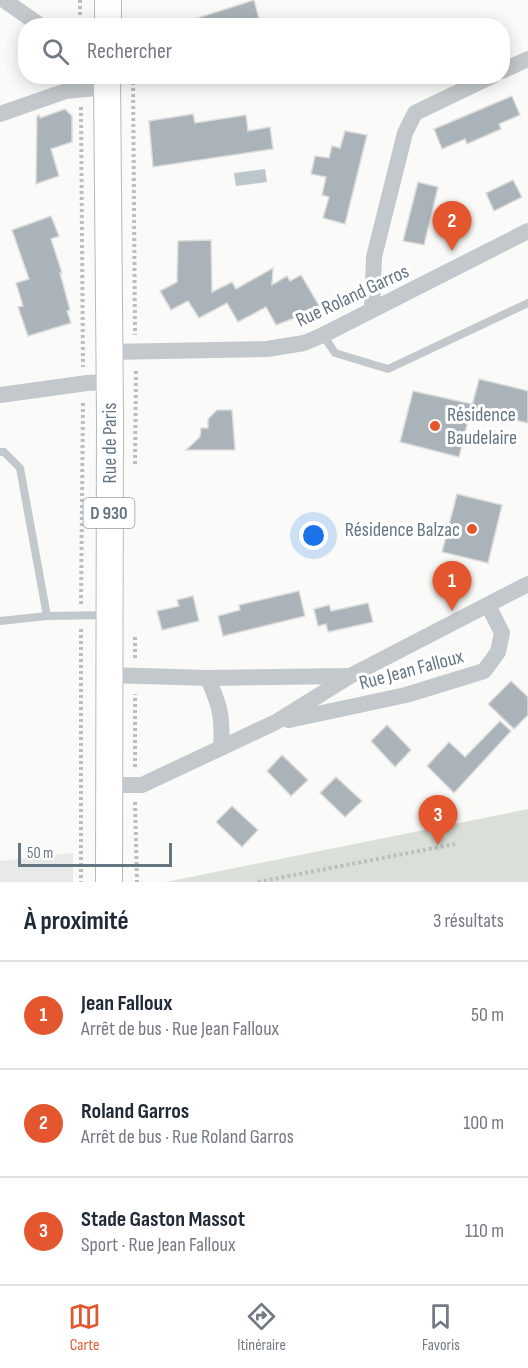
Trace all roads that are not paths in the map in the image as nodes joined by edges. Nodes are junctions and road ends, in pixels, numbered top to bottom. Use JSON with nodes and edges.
{"nodes":[{"id":1,"x":4,"y":0,"type":"edge"},
{"id":2,"x":108,"y":0,"type":"edge"},
{"id":3,"x":30,"y":18,"type":"edge"},
{"id":4,"x":108,"y":18,"type":"edge"},
{"id":5,"x":528,"y":59,"type":"edge"},
{"id":6,"x":510,"y":67,"type":"edge"},
{"id":7,"x":99,"y":84,"type":"edge"},
{"id":8,"x":107,"y":84,"type":"edge"},
{"id":9,"x":475,"y":84,"type":"edge"},
{"id":10,"x":0,"y":114,"type":"edge"},
{"id":11,"x":528,"y":231,"type":"edge"},
{"id":12,"x":528,"y":303,"type":"edge"},
{"id":13,"x":372,"y":310,"type":"junction"},
{"id":14,"x":323,"y":335,"type":"junction"},
{"id":15,"x":109,"y":352,"type":"junction"},
{"id":16,"x":110,"y":382,"type":"junction"},
{"id":17,"x":0,"y":395,"type":"edge"},
{"id":18,"x":0,"y":452,"type":"edge"},
{"id":19,"x":528,"y":584,"type":"edge"},
{"id":20,"x":488,"y":605,"type":"junction"},
{"id":21,"x":109,"y":615,"type":"junction"},
{"id":22,"x":47,"y":616,"type":"junction"},
{"id":23,"x":0,"y":621,"type":"edge"},
{"id":24,"x":109,"y":675,"type":"junction"},
{"id":25,"x":350,"y":676,"type":"junction"},
{"id":26,"x":208,"y":678,"type":"junction"},
{"id":27,"x":276,"y":722,"type":"junction"},
{"id":28,"x":221,"y":748,"type":"junction"},
{"id":29,"x":110,"y":785,"type":"junction"},
{"id":30,"x":109,"y":882,"type":"edge"}],
"edges":[{"from":1,"to":3,"type":"street"},
{"from":2,"to":4,"type":"main road"},
{"from":5,"to":6,"type":"street"},
{"from":7,"to":10,"type":"street"},
{"from":8,"to":15,"type":"main road","name":"Rue de Paris","number":"D 930"},
{"from":9,"to":13,"type":"street"},
{"from":11,"to":13,"type":"street","name":"Rue Roland Garros"},
{"from":12,"to":14,"type":"lane"},
{"from":13,"to":14,"type":"street","name":"Rue Roland Garros"},
{"from":14,"to":15,"type":"street","name":"Rue Roland Garros"},
{"from":15,"to":16,"type":"main road","name":"Rue de Paris","number":"D 930"},
{"from":16,"to":17,"type":"street"},
{"from":16,"to":21,"type":"main road","name":"Rue de Paris","number":"D 930"},
{"from":18,"to":22,"type":"lane"},
{"from":19,"to":20,"type":"street","name":"Rue Jean Falloux"},
{"from":20,"to":25,"type":"street","name":"Rue Jean Falloux"},
{"from":20,"to":27,"type":"street","name":"Rue Jean Falloux"},
{"from":21,"to":22,"type":"lane"},
{"from":21,"to":24,"type":"main road","name":"Rue de Paris","number":"D 930"},
{"from":22,"to":23,"type":"lane"},
{"from":24,"to":26,"type":"street","name":"Rue Jean Falloux"},
{"from":24,"to":29,"type":"main road","name":"Rue de Paris","number":"D 930"},
{"from":25,"to":26,"type":"street","name":"Rue Jean Falloux"},
{"from":25,"to":27,"type":"street","name":"Rue Jean Falloux"},
{"from":26,"to":28,"type":"street"},
{"from":27,"to":28,"type":"street","name":"Rue Jean Falloux"},
{"from":28,"to":29,"type":"street","name":"Rue Jean Falloux"},
{"from":29,"to":30,"type":"main road","name":"Rue de Paris","number":"D 930"}]}
